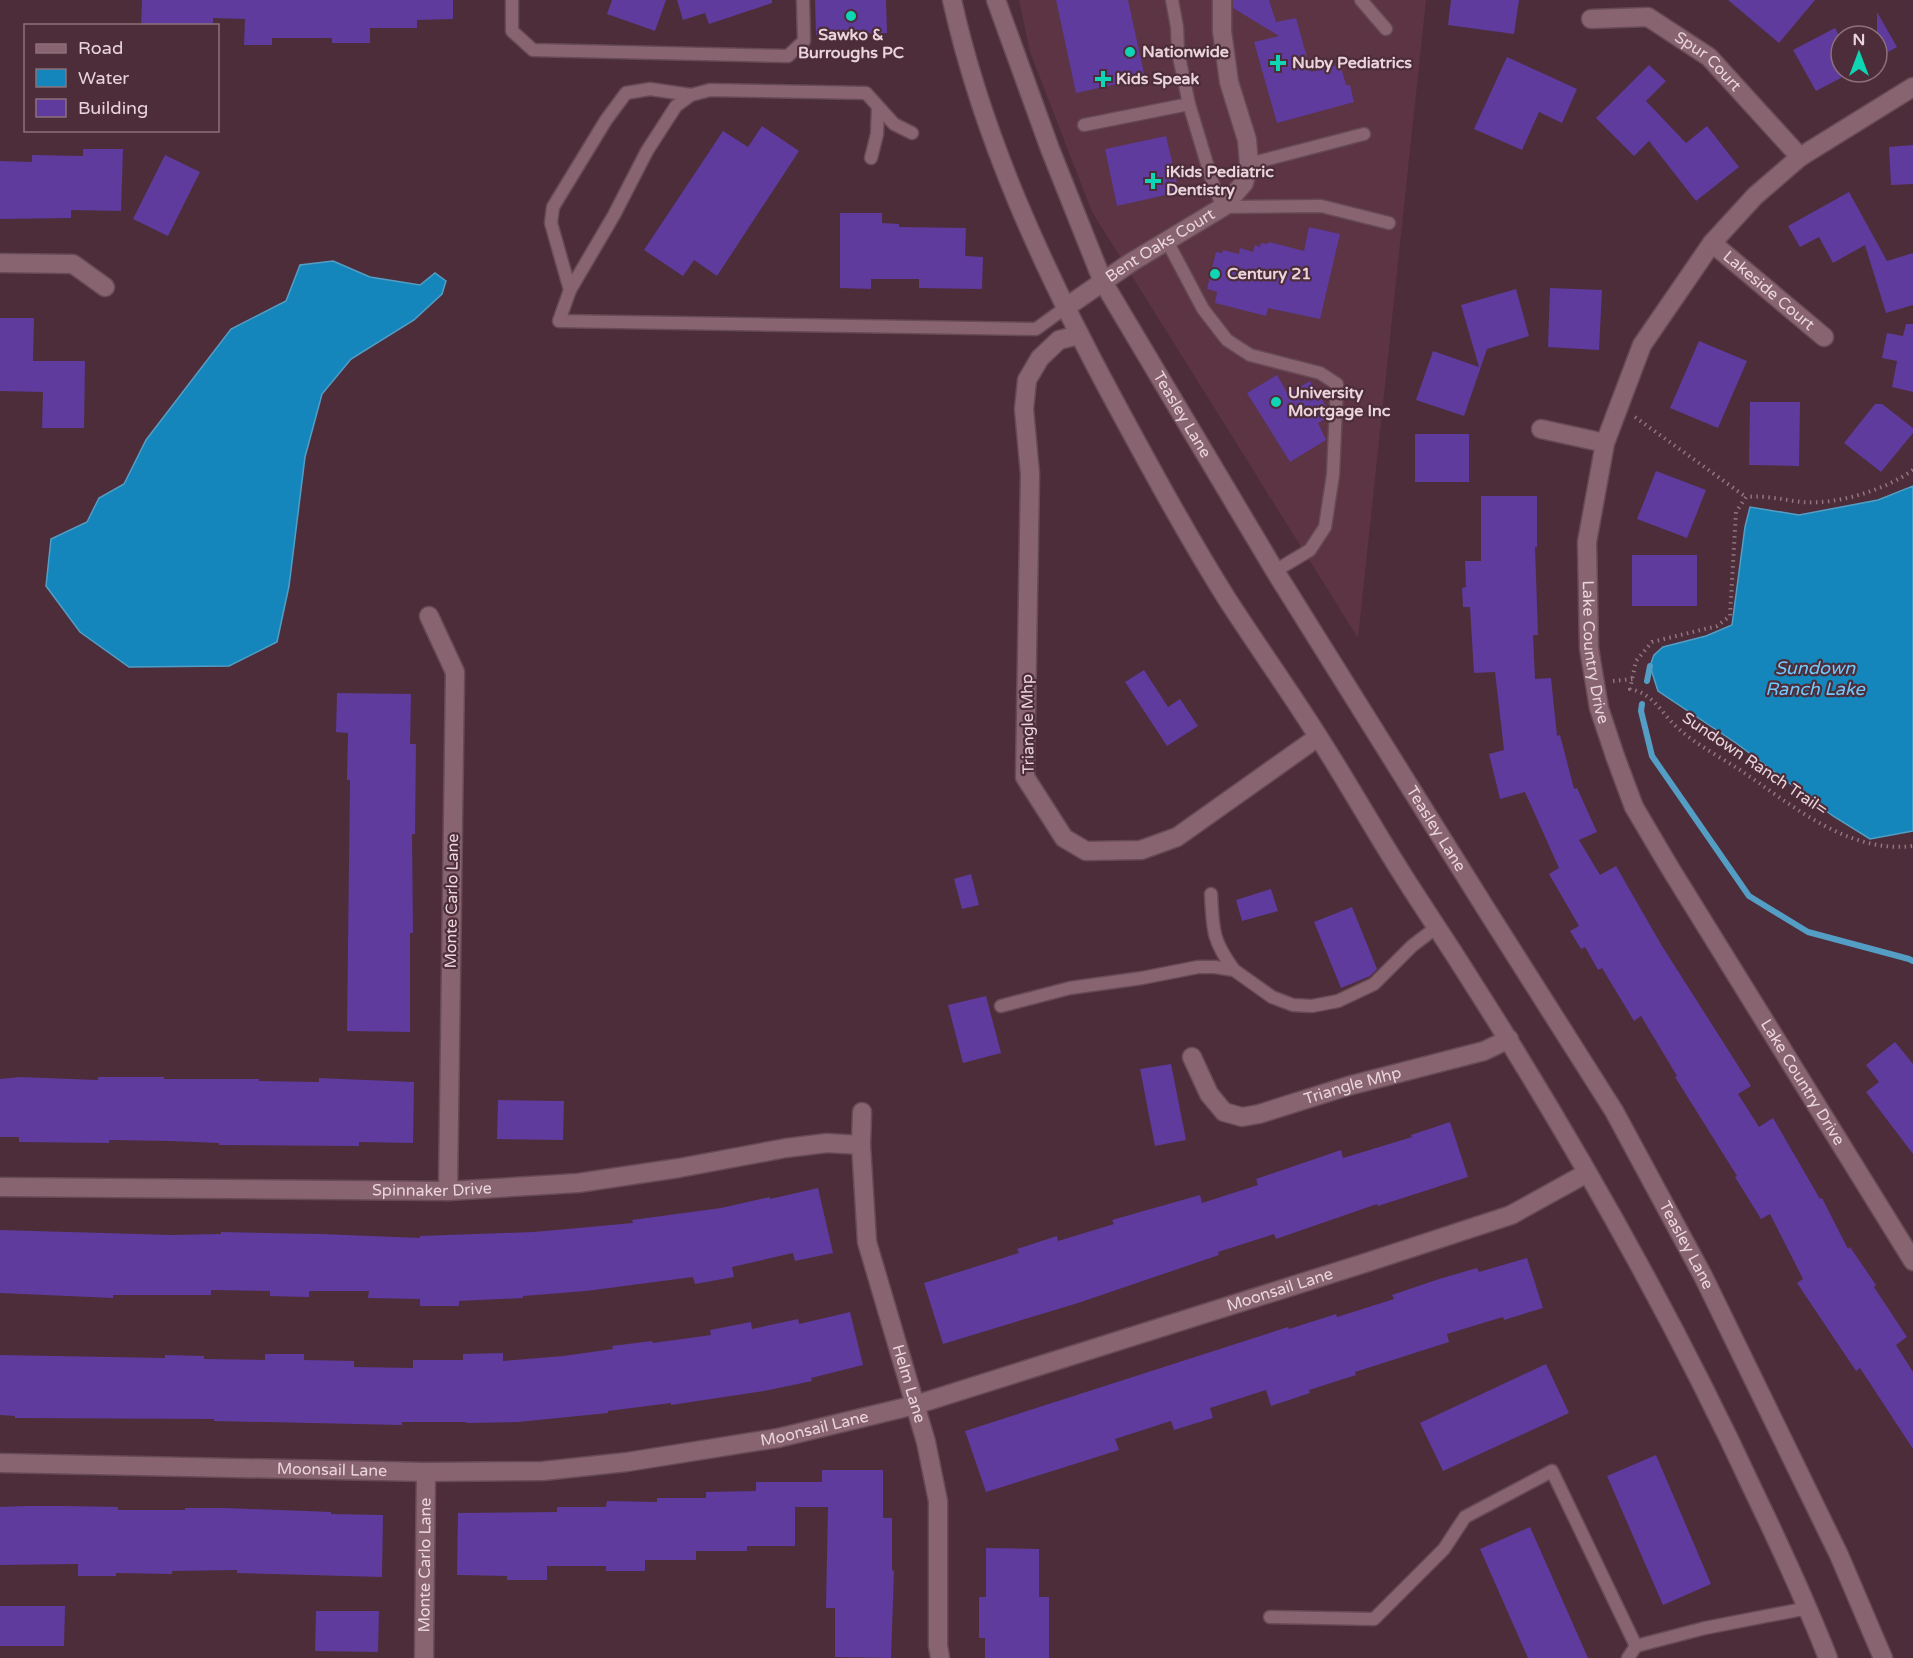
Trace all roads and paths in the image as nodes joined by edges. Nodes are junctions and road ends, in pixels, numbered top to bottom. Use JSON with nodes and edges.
{"nodes":[{"id":1,"x":512,"y":0,"type":"edge"},
{"id":2,"x":803,"y":0,"type":"edge"},
{"id":3,"x":952,"y":0,"type":"edge"},
{"id":4,"x":996,"y":0,"type":"edge"},
{"id":5,"x":1172,"y":0,"type":"edge"},
{"id":6,"x":1222,"y":0,"type":"edge"},
{"id":7,"x":1361,"y":0,"type":"edge"},
{"id":8,"x":1591,"y":19,"type":"dead end"},
{"id":9,"x":1386,"y":29,"type":"dead end"},
{"id":10,"x":1913,"y":87,"type":"edge"},
{"id":11,"x":691,"y":95,"type":"junction"},
{"id":12,"x":1189,"y":104,"type":"junction"},
{"id":13,"x":878,"y":107,"type":"junction"},
{"id":14,"x":1084,"y":125,"type":"dead end"},
{"id":15,"x":912,"y":133,"type":"dead end"},
{"id":16,"x":1364,"y":134,"type":"dead end"},
{"id":17,"x":1800,"y":157,"type":"junction"},
{"id":18,"x":871,"y":158,"type":"dead end"},
{"id":19,"x":1249,"y":164,"type":"junction"},
{"id":20,"x":1223,"y":207,"type":"junction"},
{"id":21,"x":1389,"y":223,"type":"dead end"},
{"id":22,"x":1167,"y":241,"type":"junction"},
{"id":23,"x":1712,"y":243,"type":"junction"},
{"id":24,"x":0,"y":262,"type":"edge"},
{"id":25,"x":1103,"y":282,"type":"junction"},
{"id":26,"x":105,"y":287,"type":"dead end"},
{"id":27,"x":570,"y":291,"type":"junction"},
{"id":28,"x":1065,"y":308,"type":"junction"},
{"id":29,"x":1079,"y":335,"type":"junction"},
{"id":30,"x":1824,"y":337,"type":"dead end"},
{"id":31,"x":1632,"y":415,"type":"dead end"},
{"id":32,"x":1541,"y":429,"type":"dead end"},
{"id":33,"x":1605,"y":443,"type":"junction"},
{"id":34,"x":1913,"y":470,"type":"edge"},
{"id":35,"x":1746,"y":497,"type":"junction"},
{"id":36,"x":1275,"y":571,"type":"junction"},
{"id":37,"x":429,"y":616,"type":"dead end"},
{"id":38,"x":1318,"y":737,"type":"junction"},
{"id":39,"x":1913,"y":846,"type":"edge"},
{"id":40,"x":1211,"y":894,"type":"dead end"},
{"id":41,"x":1439,"y":928,"type":"junction"},
{"id":42,"x":1234,"y":970,"type":"junction"},
{"id":43,"x":1001,"y":1006,"type":"dead end"},
{"id":44,"x":1509,"y":1039,"type":"junction"},
{"id":45,"x":1192,"y":1057,"type":"dead end"},
{"id":46,"x":862,"y":1112,"type":"dead end"},
{"id":47,"x":861,"y":1145,"type":"junction"},
{"id":48,"x":1587,"y":1173,"type":"junction"},
{"id":49,"x":0,"y":1187,"type":"edge"},
{"id":50,"x":448,"y":1191,"type":"junction"},
{"id":51,"x":1913,"y":1261,"type":"edge"},
{"id":52,"x":915,"y":1405,"type":"junction"},
{"id":53,"x":0,"y":1463,"type":"edge"},
{"id":54,"x":426,"y":1472,"type":"junction"},
{"id":55,"x":1808,"y":1608,"type":"junction"},
{"id":56,"x":1270,"y":1617,"type":"dead end"},
{"id":57,"x":1636,"y":1646,"type":"junction"},
{"id":58,"x":424,"y":1658,"type":"edge"},
{"id":59,"x":940,"y":1658,"type":"edge"},
{"id":60,"x":1628,"y":1658,"type":"edge"},
{"id":61,"x":1828,"y":1658,"type":"edge"},
{"id":62,"x":1883,"y":1658,"type":"edge"}],
"edges":[{"from":1,"to":2,"type":"lane"},
{"from":3,"to":28,"type":"street"},
{"from":4,"to":25,"type":"street","name":"Teasley Lane"},
{"from":5,"to":12,"type":"lane"},
{"from":6,"to":19,"type":"street"},
{"from":7,"to":9,"type":"lane"},
{"from":8,"to":17,"type":"street","name":"Spur Court"},
{"from":10,"to":17,"type":"street","name":"Lake Country Drive"},
{"from":11,"to":13,"type":"lane"},
{"from":11,"to":27,"type":"lane"},
{"from":11,"to":27,"type":"lane"},
{"from":12,"to":14,"type":"lane"},
{"from":12,"to":20,"type":"lane"},
{"from":13,"to":15,"type":"lane"},
{"from":13,"to":18,"type":"lane"},
{"from":16,"to":19,"type":"lane"},
{"from":17,"to":23,"type":"street","name":"Lake Country Drive"},
{"from":19,"to":20,"type":"street","name":"Bent Oaks Court"},
{"from":20,"to":21,"type":"lane"},
{"from":20,"to":22,"type":"street","name":"Bent Oaks Court"},
{"from":22,"to":25,"type":"street","name":"Bent Oaks Court"},
{"from":22,"to":36,"type":"lane"},
{"from":23,"to":30,"type":"street","name":"Lakeside Court"},
{"from":23,"to":33,"type":"street","name":"Lake Country Drive"},
{"from":24,"to":26,"type":"street"},
{"from":25,"to":28,"type":"street","name":"Bent Oaks Court"},
{"from":25,"to":36,"type":"street","name":"Teasley Lane"},
{"from":27,"to":28,"type":"lane"},
{"from":28,"to":29,"type":"street"},
{"from":29,"to":38,"type":"street"},
{"from":29,"to":38,"type":"street","name":"Triangle Mhp"},
{"from":31,"to":35,"type":"path"},
{"from":32,"to":33,"type":"street"},
{"from":33,"to":51,"type":"street","name":"Lake Country Drive"},
{"from":34,"to":35,"type":"path"},
{"from":35,"to":39,"type":"path","name":"Sundown Ranch Trail="},
{"from":36,"to":62,"type":"street","name":"Teasley Lane"},
{"from":37,"to":50,"type":"street","name":"Monte Carlo Lane"},
{"from":38,"to":41,"type":"street"},
{"from":40,"to":42,"type":"lane"},
{"from":41,"to":42,"type":"lane"},
{"from":41,"to":44,"type":"street"},
{"from":42,"to":43,"type":"lane"},
{"from":44,"to":45,"type":"street","name":"Triangle Mhp"},
{"from":44,"to":48,"type":"street"},
{"from":46,"to":47,"type":"street","name":"Helm Lane"},
{"from":47,"to":50,"type":"street","name":"Spinnaker Drive"},
{"from":47,"to":52,"type":"street","name":"Helm Lane"},
{"from":48,"to":52,"type":"street","name":"Moonsail Lane"},
{"from":48,"to":55,"type":"street"},
{"from":49,"to":50,"type":"street","name":"Spinnaker Drive"},
{"from":52,"to":54,"type":"street","name":"Moonsail Lane"},
{"from":52,"to":59,"type":"street","name":"Helm Lane"},
{"from":53,"to":54,"type":"street","name":"Moonsail Lane"},
{"from":54,"to":58,"type":"street","name":"Monte Carlo Lane"},
{"from":55,"to":57,"type":"lane"},
{"from":55,"to":61,"type":"street"},
{"from":56,"to":57,"type":"lane"},
{"from":57,"to":60,"type":"lane"}]}
